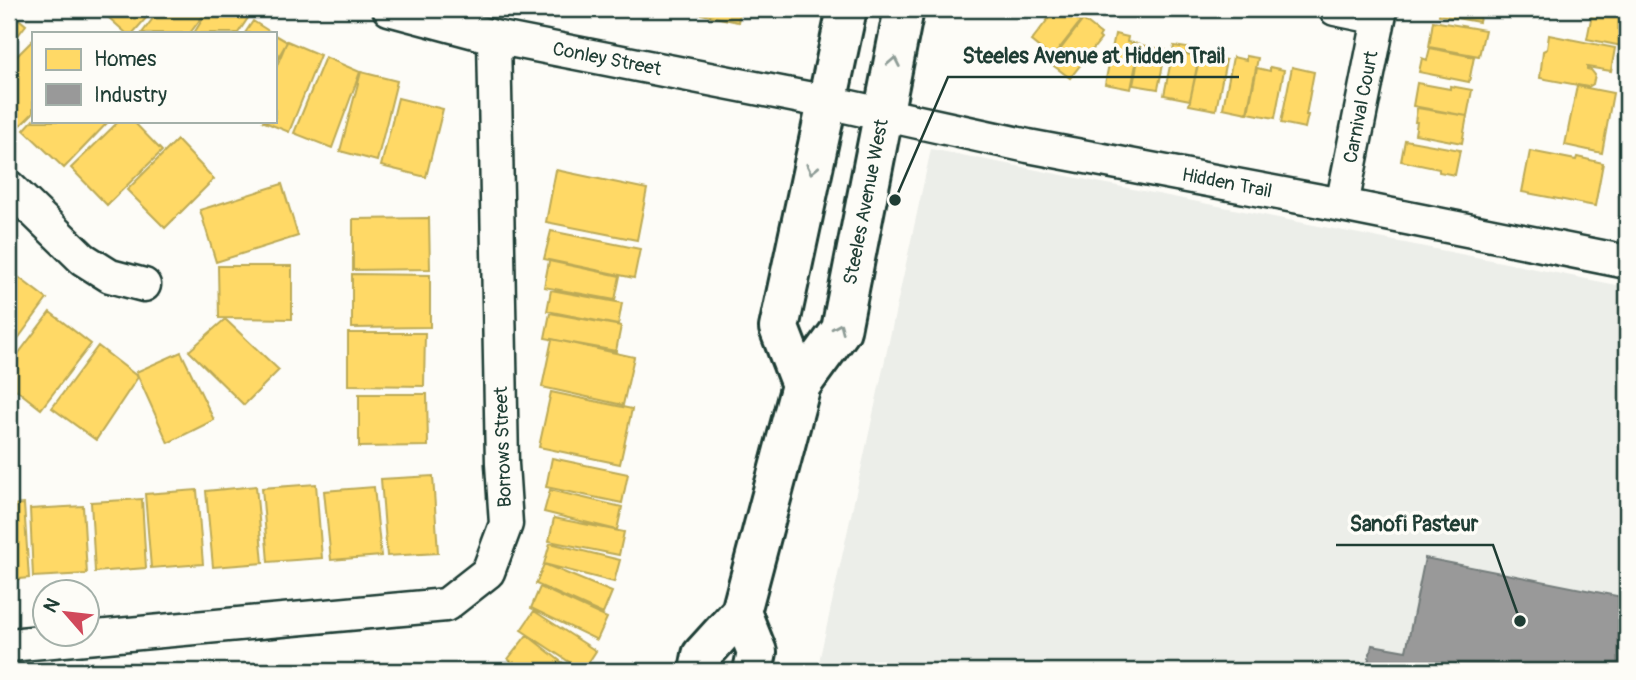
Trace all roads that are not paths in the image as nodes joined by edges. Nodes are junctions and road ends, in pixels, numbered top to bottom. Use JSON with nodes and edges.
{"nodes":[{"id":1,"x":388,"y":9,"type":"edge"},
{"id":2,"x":847,"y":9,"type":"edge"},
{"id":3,"x":905,"y":9,"type":"edge"},
{"id":4,"x":1335,"y":9,"type":"edge"},
{"id":5,"x":1380,"y":13,"type":"edge"},
{"id":6,"x":494,"y":37,"type":"junction"},
{"id":7,"x":827,"y":102,"type":"junction"},
{"id":8,"x":884,"y":116,"type":"junction"},
{"id":9,"x":9,"y":187,"type":"edge"},
{"id":10,"x":1342,"y":205,"type":"junction"},
{"id":11,"x":1627,"y":262,"type":"edge"},
{"id":12,"x":144,"y":285,"type":"dead end"},
{"id":13,"x":802,"y":384,"type":"junction"},
{"id":14,"x":741,"y":612,"type":"junction"},
{"id":15,"x":9,"y":645,"type":"edge"},
{"id":16,"x":699,"y":671,"type":"edge"},
{"id":17,"x":753,"y":671,"type":"edge"}],
"edges":[{"from":1,"to":6,"type":"street","name":"Conley Street"},
{"from":2,"to":7,"type":"main road"},
{"from":8,"to":3,"type":"main road","name":"Steeles Avenue West","one_way":true},
{"from":4,"to":5,"type":"street"},
{"from":5,"to":10,"type":"street","name":"Carnival Court"},
{"from":6,"to":7,"type":"street","name":"Conley Street"},
{"from":6,"to":15,"type":"street","name":"Borrows Street"},
{"from":7,"to":8,"type":"street","name":"Hidden Trail"},
{"from":7,"to":13,"type":"main road","one_way":true},
{"from":8,"to":10,"type":"street","name":"Hidden Trail"},
{"from":13,"to":8,"type":"main road","name":"Steeles Avenue West","one_way":true},
{"from":9,"to":12,"type":"street"},
{"from":10,"to":11,"type":"street","name":"Hidden Trail"},
{"from":13,"to":14,"type":"main road","name":"Steeles Avenue West"},
{"from":14,"to":16,"type":"main road","name":"Steeles Avenue West"},
{"from":14,"to":17,"type":"main road"}]}
